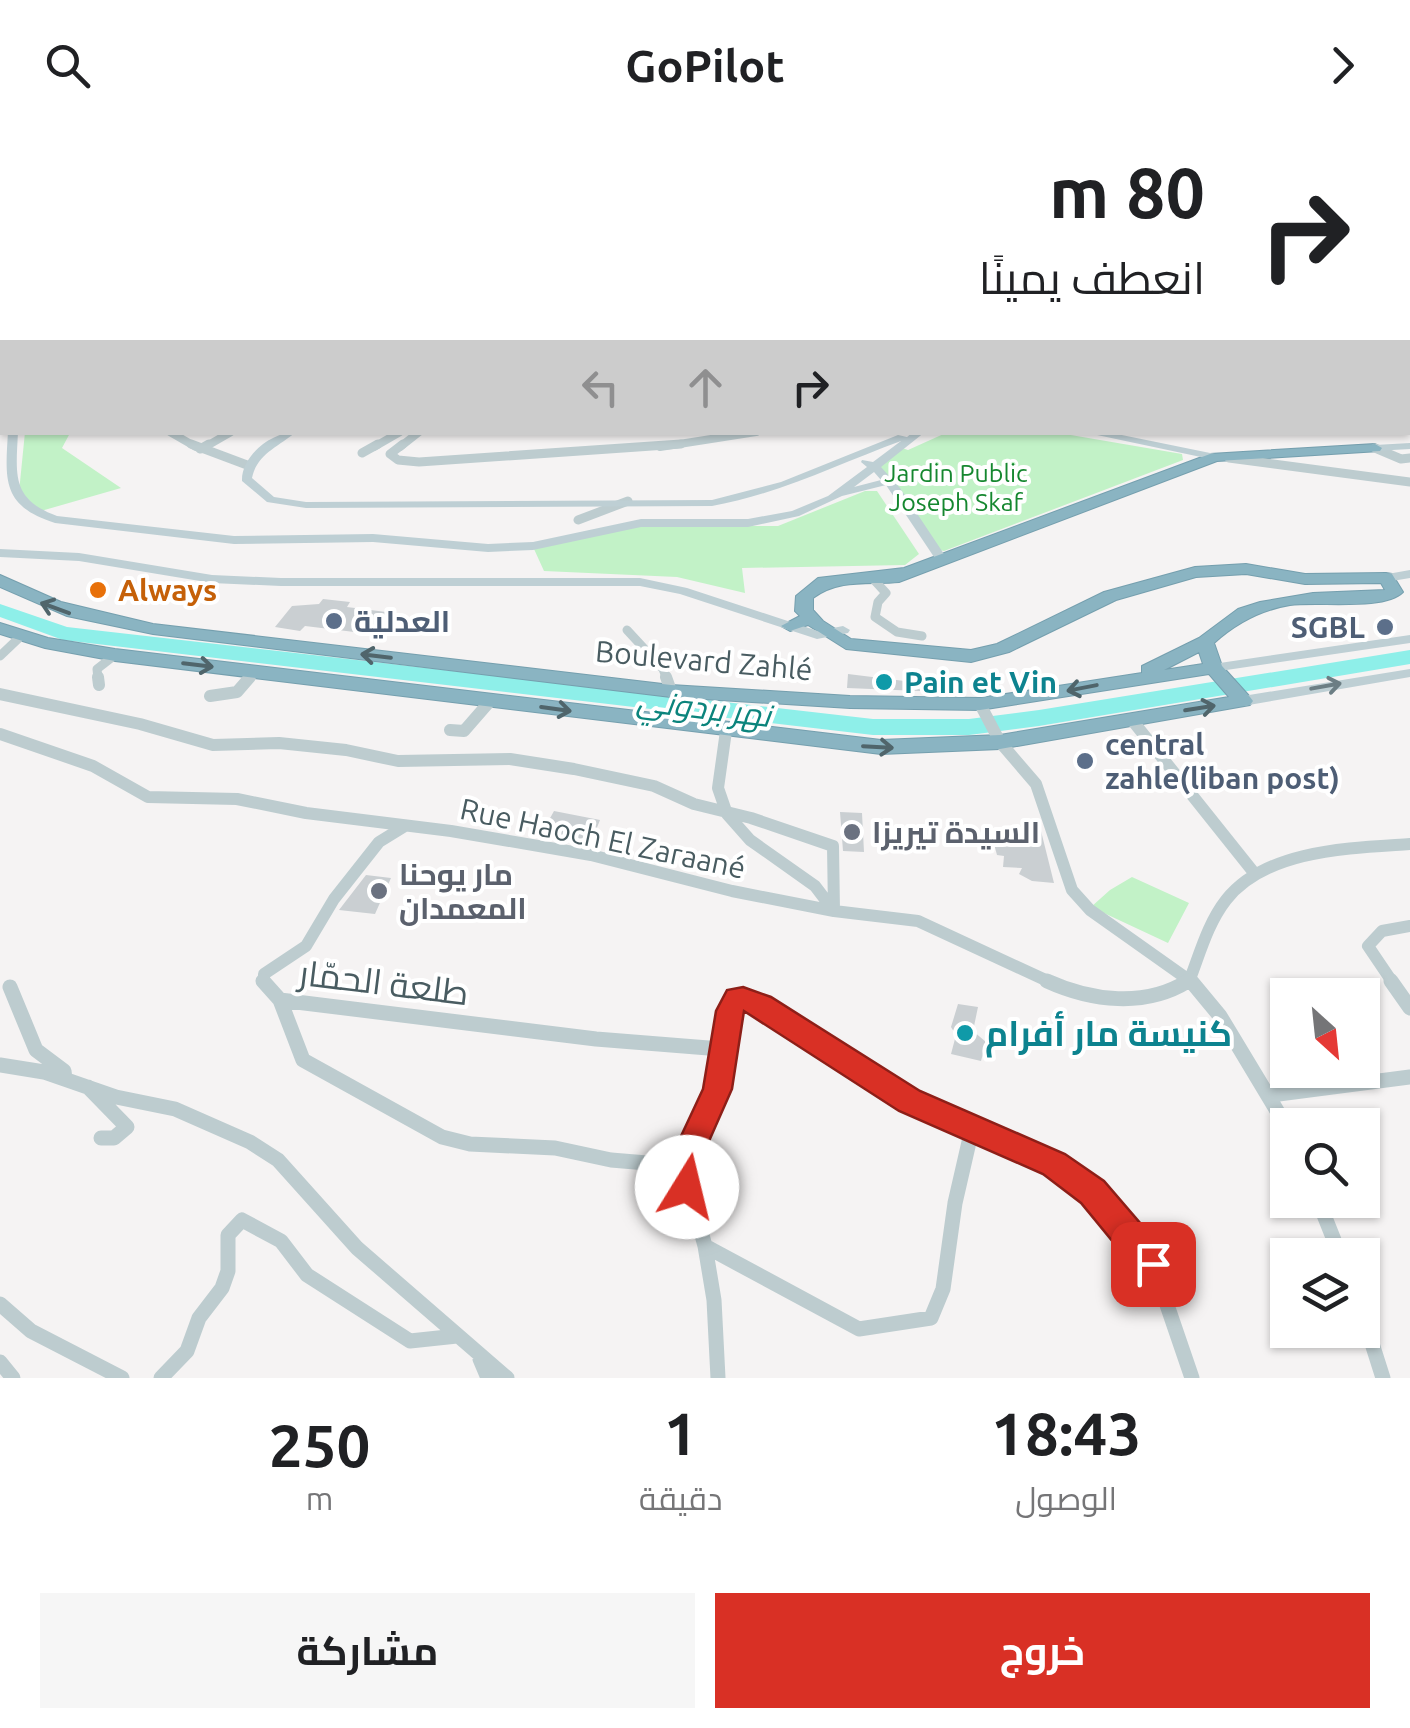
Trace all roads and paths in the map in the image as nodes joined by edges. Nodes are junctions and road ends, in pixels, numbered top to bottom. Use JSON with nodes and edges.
{"nodes":[{"id":1,"x":13,"y":435,"type":"edge"},
{"id":2,"x":175,"y":435,"type":"edge"},
{"id":3,"x":226,"y":435,"type":"edge"},
{"id":4,"x":287,"y":435,"type":"edge"},
{"id":5,"x":394,"y":435,"type":"edge"},
{"id":6,"x":416,"y":435,"type":"edge"},
{"id":7,"x":740,"y":435,"type":"edge"},
{"id":8,"x":909,"y":435,"type":"edge"},
{"id":9,"x":914,"y":435,"type":"edge"},
{"id":10,"x":1103,"y":435,"type":"edge"},
{"id":11,"x":1358,"y":435,"type":"edge"},
{"id":12,"x":1410,"y":446,"type":"edge"},
{"id":13,"x":1375,"y":448,"type":"junction"},
{"id":14,"x":200,"y":449,"type":"junction"},
{"id":15,"x":866,"y":450,"type":"junction"},
{"id":16,"x":362,"y":452,"type":"dead end"},
{"id":17,"x":1215,"y":457,"type":"junction"},
{"id":18,"x":1410,"y":458,"type":"edge"},
{"id":19,"x":878,"y":460,"type":"junction"},
{"id":20,"x":247,"y":465,"type":"junction"},
{"id":21,"x":861,"y":474,"type":"junction"},
{"id":22,"x":796,"y":479,"type":"junction"},
{"id":23,"x":1410,"y":482,"type":"edge"},
{"id":24,"x":888,"y":483,"type":"junction"},
{"id":25,"x":832,"y":498,"type":"junction"},
{"id":26,"x":628,"y":501,"type":"junction"},
{"id":27,"x":578,"y":520,"type":"dead end"},
{"id":28,"x":0,"y":552,"type":"edge"},
{"id":29,"x":942,"y":560,"type":"junction"},
{"id":30,"x":904,"y":573,"type":"junction"},
{"id":31,"x":1410,"y":574,"type":"edge"},
{"id":32,"x":1386,"y":578,"type":"junction"},
{"id":33,"x":0,"y":580,"type":"edge"},
{"id":34,"x":875,"y":581,"type":"junction"},
{"id":35,"x":733,"y":609,"type":"junction"},
{"id":36,"x":809,"y":619,"type":"junction"},
{"id":37,"x":790,"y":626,"type":"junction"},
{"id":38,"x":0,"y":628,"type":"edge"},
{"id":39,"x":152,"y":629,"type":"junction"},
{"id":40,"x":627,"y":630,"type":"dead end"},
{"id":41,"x":843,"y":636,"type":"junction"},
{"id":42,"x":20,"y":637,"type":"junction"},
{"id":43,"x":1410,"y":639,"type":"edge"},
{"id":44,"x":1206,"y":642,"type":"junction"},
{"id":45,"x":923,"y":645,"type":"junction"},
{"id":46,"x":0,"y":656,"type":"edge"},
{"id":47,"x":121,"y":656,"type":"junction"},
{"id":48,"x":1216,"y":671,"type":"junction"},
{"id":49,"x":254,"y":672,"type":"junction"},
{"id":50,"x":1410,"y":673,"type":"edge"},
{"id":51,"x":434,"y":677,"type":"junction"},
{"id":52,"x":1131,"y":678,"type":"junction"},
{"id":53,"x":99,"y":686,"type":"dead end"},
{"id":54,"x":671,"y":691,"type":"junction"},
{"id":55,"x":0,"y":694,"type":"edge"},
{"id":56,"x":210,"y":696,"type":"dead end"},
{"id":57,"x":1240,"y":698,"type":"junction"},
{"id":58,"x":492,"y":700,"type":"junction"},
{"id":59,"x":982,"y":708,"type":"junction"},
{"id":60,"x":1132,"y":720,"type":"junction"},
{"id":61,"x":450,"y":730,"type":"dead end"},
{"id":62,"x":726,"y":732,"type":"junction"},
{"id":63,"x":0,"y":734,"type":"edge"},
{"id":64,"x":998,"y":740,"type":"junction"},
{"id":65,"x":727,"y":814,"type":"junction"},
{"id":66,"x":405,"y":826,"type":"junction"},
{"id":67,"x":1410,"y":844,"type":"edge"},
{"id":68,"x":1256,"y":874,"type":"junction"},
{"id":69,"x":834,"y":911,"type":"junction"},
{"id":70,"x":1410,"y":926,"type":"edge"},
{"id":71,"x":1190,"y":979,"type":"junction"},
{"id":72,"x":10,"y":988,"type":"dead end"},
{"id":73,"x":280,"y":1000,"type":"junction"},
{"id":74,"x":1410,"y":1008,"type":"edge"},
{"id":75,"x":721,"y":1049,"type":"junction"},
{"id":76,"x":0,"y":1066,"type":"edge"},
{"id":77,"x":1410,"y":1077,"type":"edge"},
{"id":78,"x":65,"y":1079,"type":"junction"},
{"id":79,"x":88,"y":1087,"type":"junction"},
{"id":80,"x":1271,"y":1095,"type":"junction"},
{"id":81,"x":1278,"y":1108,"type":"edge"},
{"id":82,"x":972,"y":1128,"type":"junction"},
{"id":83,"x":101,"y":1138,"type":"dead end"},
{"id":84,"x":683,"y":1166,"type":"junction"},
{"id":85,"x":705,"y":1246,"type":"junction"},
{"id":86,"x":0,"y":1304,"type":"edge"},
{"id":87,"x":457,"y":1336,"type":"junction"},
{"id":88,"x":1373,"y":1348,"type":"edge"},
{"id":89,"x":478,"y":1355,"type":"junction"},
{"id":90,"x":0,"y":1362,"type":"edge"},
{"id":91,"x":13,"y":1378,"type":"edge"},
{"id":92,"x":122,"y":1378,"type":"edge"},
{"id":93,"x":161,"y":1378,"type":"edge"},
{"id":94,"x":488,"y":1378,"type":"edge"},
{"id":95,"x":507,"y":1378,"type":"edge"},
{"id":96,"x":718,"y":1378,"type":"edge"},
{"id":97,"x":1192,"y":1378,"type":"edge"},
{"id":98,"x":1382,"y":1378,"type":"edge"}],
"edges":[{"from":1,"to":25,"type":"street"},
{"from":2,"to":14,"type":"street"},
{"from":3,"to":14,"type":"street"},
{"from":4,"to":20,"type":"street"},
{"from":5,"to":16,"type":"street"},
{"from":6,"to":7,"type":"street"},
{"from":8,"to":15,"type":"street"},
{"from":9,"to":19,"type":"street"},
{"from":10,"to":17,"type":"street"},
{"from":11,"to":13,"type":"highway"},
{"from":12,"to":13,"type":"street"},
{"from":13,"to":17,"type":"highway"},
{"from":13,"to":18,"type":"street"},
{"from":14,"to":20,"type":"street"},
{"from":15,"to":19,"type":"street"},
{"from":15,"to":22,"type":"street"},
{"from":17,"to":23,"type":"street"},
{"from":17,"to":29,"type":"highway"},
{"from":19,"to":21,"type":"street"},
{"from":19,"to":22,"type":"street"},
{"from":19,"to":24,"type":"street"},
{"from":20,"to":26,"type":"street"},
{"from":21,"to":24,"type":"street"},
{"from":21,"to":25,"type":"street"},
{"from":22,"to":26,"type":"street"},
{"from":24,"to":25,"type":"street"},
{"from":24,"to":29,"type":"street"},
{"from":26,"to":27,"type":"street"},
{"from":28,"to":35,"type":"street"},
{"from":29,"to":30,"type":"highway"},
{"from":30,"to":34,"type":"highway"},
{"from":30,"to":36,"type":"highway"},
{"from":31,"to":32,"type":"street"},
{"from":32,"to":44,"type":"highway"},
{"from":32,"to":45,"type":"highway"},
{"from":39,"to":33,"type":"highway","name":"Boulevard Zahlé","one_way":true},
{"from":34,"to":41,"type":"highway"},
{"from":34,"to":45,"type":"street"},
{"from":35,"to":37,"type":"street"},
{"from":35,"to":41,"type":"street"},
{"from":36,"to":37,"type":"highway"},
{"from":36,"to":41,"type":"highway"},
{"from":37,"to":41,"type":"street"},
{"from":38,"to":42,"type":"highway","name":"Boulevard Zahlé"},
{"from":39,"to":47,"type":"highway"},
{"from":51,"to":39,"type":"highway","name":"Boulevard Zahlé","one_way":true},
{"from":40,"to":54,"type":"street"},
{"from":41,"to":45,"type":"highway"},
{"from":42,"to":46,"type":"street"},
{"from":42,"to":47,"type":"highway","name":"Boulevard Zahlé"},
{"from":43,"to":48,"type":"street","name":"Boulevard Zahlé"},
{"from":44,"to":48,"type":"highway"},
{"from":44,"to":52,"type":"highway"},
{"from":47,"to":49,"type":"highway","name":"Boulevard Zahlé","one_way":true},
{"from":47,"to":53,"type":"street"},
{"from":48,"to":52,"type":"highway","name":"Boulevard Zahlé"},
{"from":48,"to":57,"type":"highway"},
{"from":49,"to":51,"type":"highway","name":"Boulevard Zahlé"},
{"from":49,"to":56,"type":"street"},
{"from":57,"to":50,"type":"street","name":"Boulevard Zahlé","one_way":true},
{"from":51,"to":54,"type":"highway","name":"Boulevard Zahlé"},
{"from":51,"to":58,"type":"highway","name":"Boulevard Zahlé"},
{"from":52,"to":59,"type":"highway","name":"Boulevard Zahlé","one_way":true},
{"from":54,"to":59,"type":"highway","name":"Boulevard Zahlé"},
{"from":55,"to":65,"type":"street"},
{"from":60,"to":57,"type":"highway","name":"Boulevard Zahlé","one_way":true},
{"from":58,"to":61,"type":"street"},
{"from":58,"to":62,"type":"highway","name":"Boulevard Zahlé","one_way":true},
{"from":59,"to":64,"type":"street"},
{"from":60,"to":64,"type":"highway","name":"Boulevard Zahlé"},
{"from":60,"to":68,"type":"street"},
{"from":62,"to":64,"type":"highway","name":"Boulevard Zahlé","one_way":true},
{"from":62,"to":65,"type":"street"},
{"from":63,"to":66,"type":"street","name":"Rue Haoch El Zaraané"},
{"from":64,"to":71,"type":"street"},
{"from":65,"to":69,"type":"street"},
{"from":65,"to":69,"type":"street"},
{"from":66,"to":69,"type":"street","name":"Rue Haoch El Zaraané"},
{"from":66,"to":73,"type":"street","name":"طلعة الحمّار"},
{"from":67,"to":68,"type":"street"},
{"from":68,"to":71,"type":"street"},
{"from":69,"to":71,"type":"street","name":"Rue Haoch El Zaraané"},
{"from":70,"to":74,"type":"street"},
{"from":71,"to":80,"type":"street"},
{"from":72,"to":78,"type":"street"},
{"from":73,"to":75,"type":"street","name":"طلعة الحمّار"},
{"from":73,"to":84,"type":"street"},
{"from":75,"to":82,"type":"street"},
{"from":75,"to":84,"type":"street"},
{"from":76,"to":78,"type":"street"},
{"from":77,"to":80,"type":"street"},
{"from":78,"to":79,"type":"street"},
{"from":79,"to":83,"type":"street"},
{"from":79,"to":87,"type":"street"},
{"from":80,"to":81,"type":"street"},
{"from":82,"to":85,"type":"street"},
{"from":82,"to":97,"type":"street"},
{"from":84,"to":85,"type":"street"},
{"from":85,"to":96,"type":"street"},
{"from":86,"to":92,"type":"street"},
{"from":87,"to":89,"type":"street"},
{"from":87,"to":93,"type":"street"},
{"from":88,"to":98,"type":"street"},
{"from":89,"to":94,"type":"street"},
{"from":89,"to":95,"type":"street"},
{"from":90,"to":91,"type":"street"}]}
